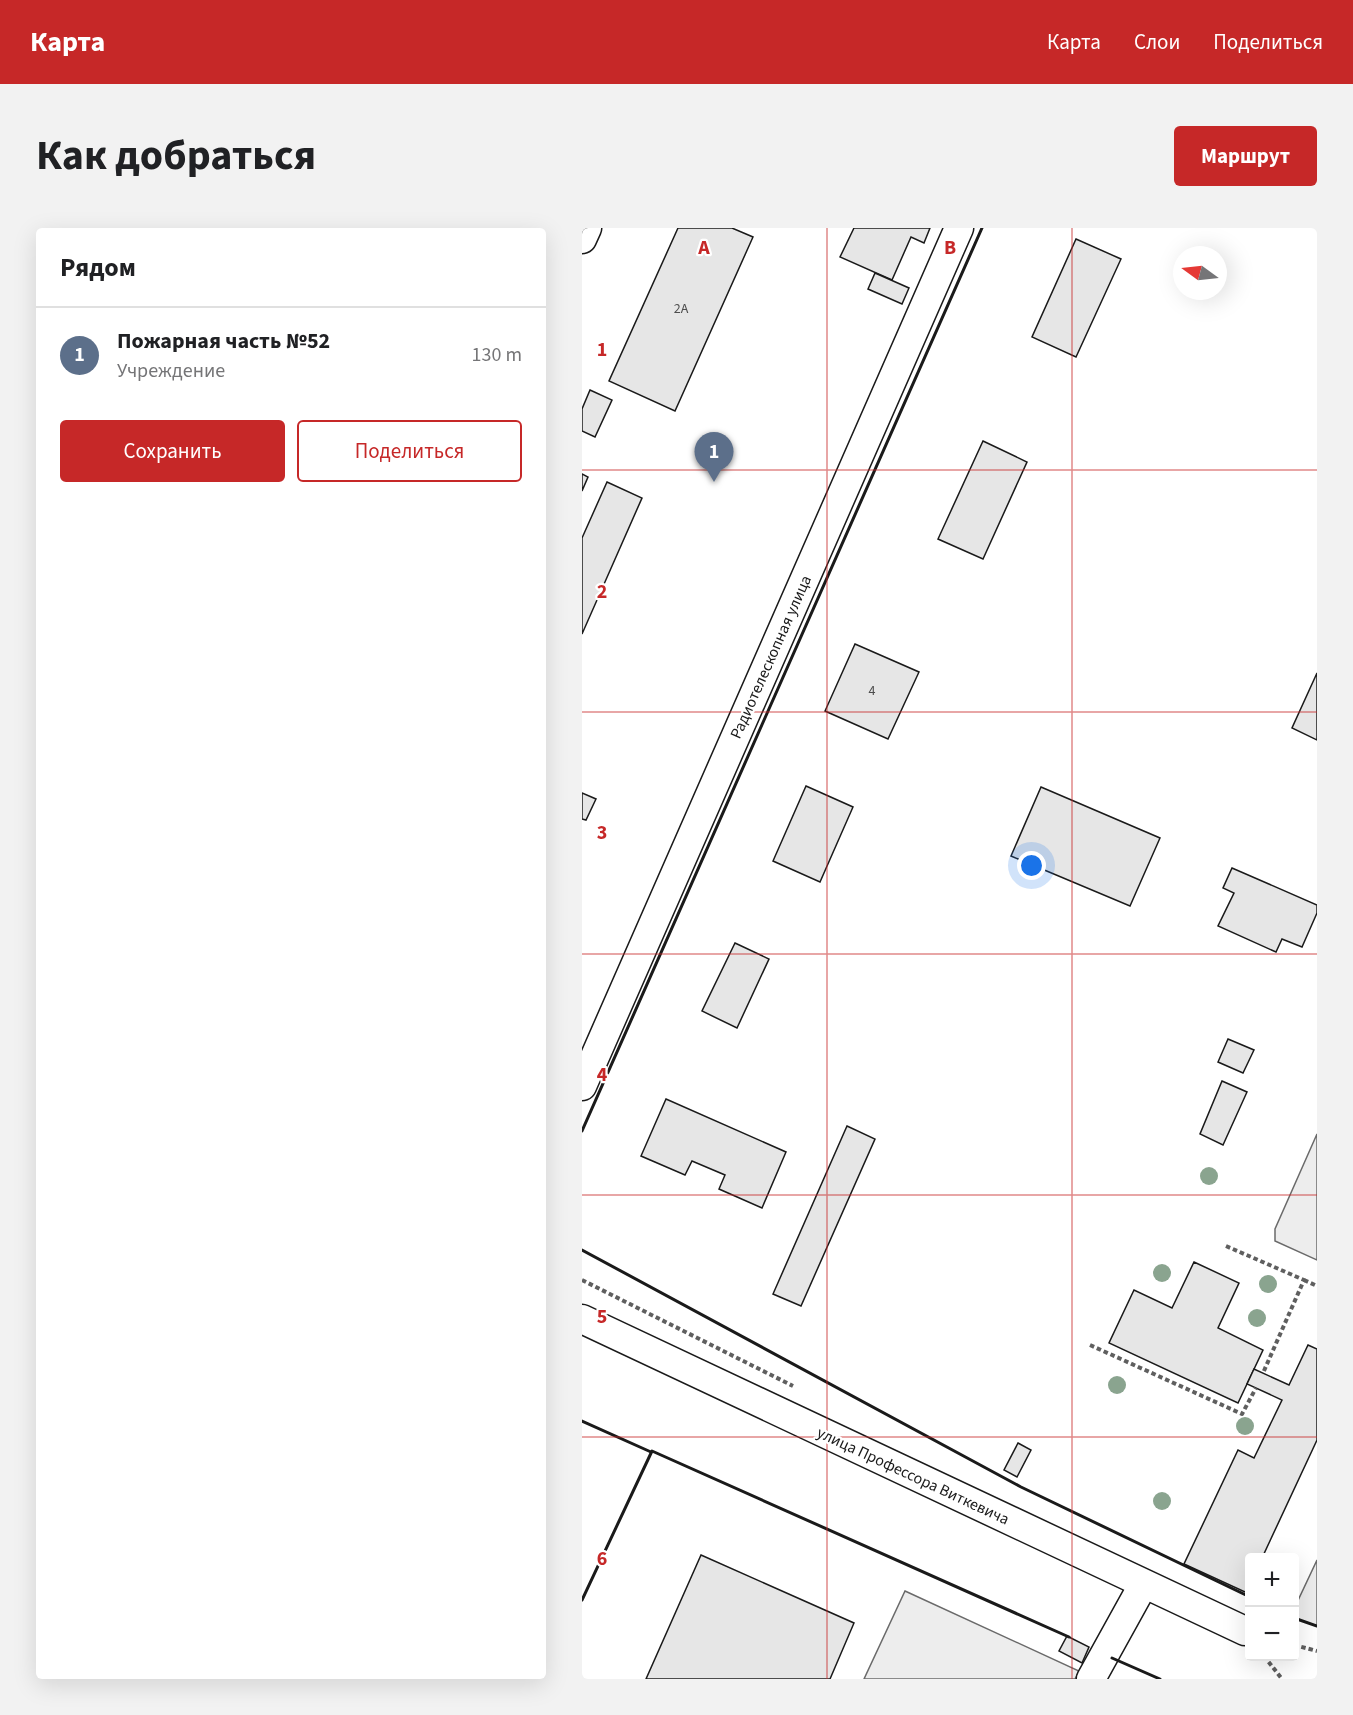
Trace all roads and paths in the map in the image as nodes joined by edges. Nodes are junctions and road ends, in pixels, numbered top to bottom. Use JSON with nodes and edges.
{"nodes":[{"id":1,"x":587,"y":228,"type":"edge"},
{"id":2,"x":959,"y":228,"type":"edge"},
{"id":3,"x":582,"y":239,"type":"edge"},
{"id":4,"x":582,"y":1086,"type":"edge"},
{"id":5,"x":1226,"y":1246,"type":"dead end"},
{"id":6,"x":1304,"y":1280,"type":"junction"},
{"id":7,"x":1317,"y":1286,"type":"edge"},
{"id":8,"x":582,"y":1319,"type":"edge"},
{"id":9,"x":1090,"y":1345,"type":"dead end"},
{"id":10,"x":1263,"y":1373,"type":"dead end"},
{"id":11,"x":1256,"y":1388,"type":"dead end"},
{"id":12,"x":1143,"y":1585,"type":"junction"},
{"id":13,"x":1245,"y":1631,"type":"dead end"},
{"id":14,"x":1299,"y":1646,"type":"edge"},
{"id":15,"x":1317,"y":1651,"type":"edge"},
{"id":16,"x":1268,"y":1661,"type":"edge"},
{"id":17,"x":1091,"y":1679,"type":"edge"},
{"id":18,"x":1282,"y":1679,"type":"edge"}],
"edges":[{"from":1,"to":3,"type":"street"},
{"from":2,"to":4,"type":"street","name":"Радиотелескопная улица"},
{"from":5,"to":6,"type":"path"},
{"from":6,"to":7,"type":"path"},
{"from":6,"to":10,"type":"path"},
{"from":8,"to":12,"type":"street","name":"улица Профессора Виткевича"},
{"from":9,"to":11,"type":"path"},
{"from":12,"to":13,"type":"street","name":"улица Профессора Виткевича"},
{"from":12,"to":17,"type":"street"},
{"from":14,"to":15,"type":"path"},
{"from":16,"to":18,"type":"path"}]}
